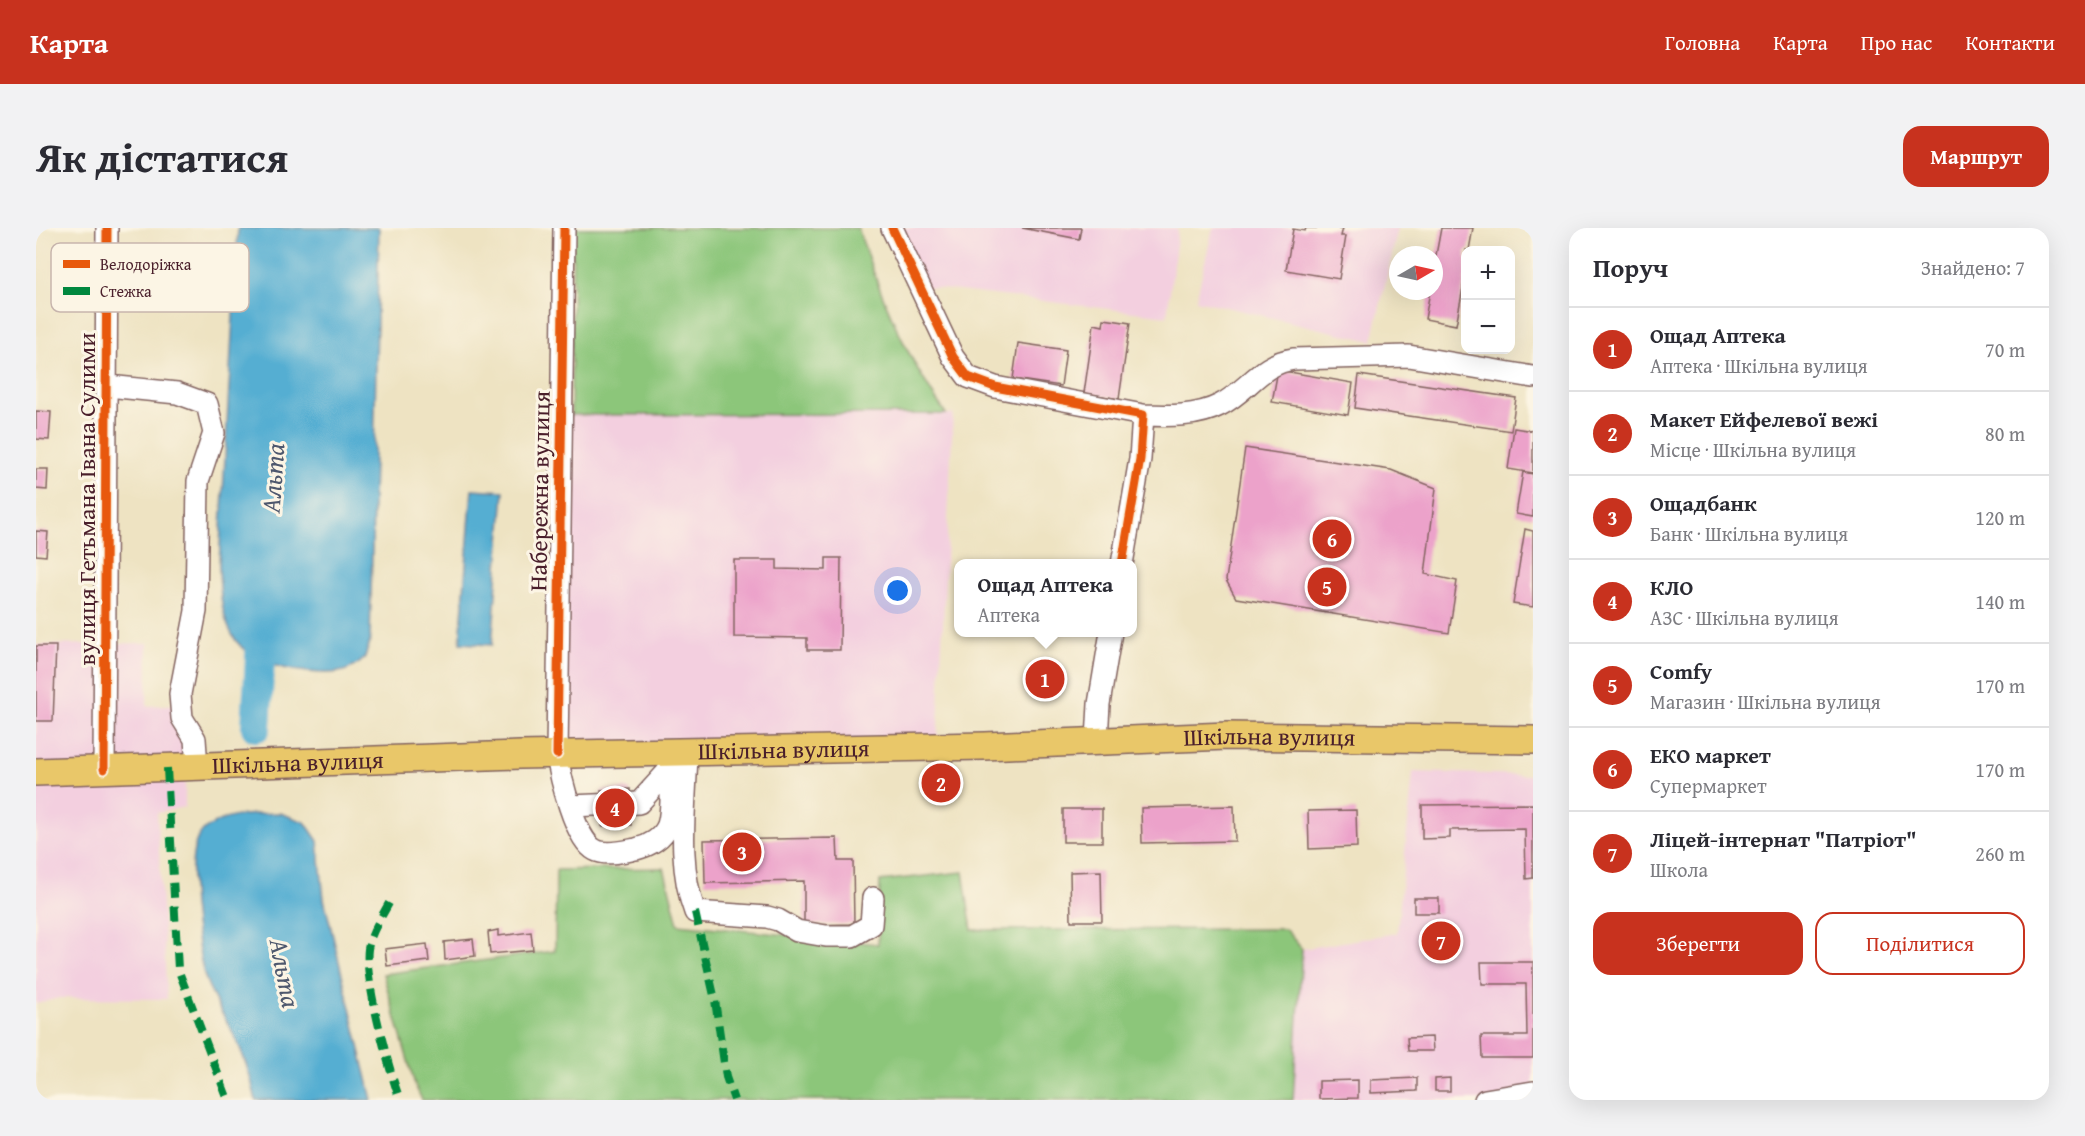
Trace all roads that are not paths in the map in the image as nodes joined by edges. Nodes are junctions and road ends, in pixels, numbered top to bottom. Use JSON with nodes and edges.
{"nodes":[{"id":1,"x":107,"y":228,"type":"edge"},
{"id":2,"x":564,"y":228,"type":"edge"},
{"id":3,"x":892,"y":228,"type":"edge"},
{"id":4,"x":107,"y":243,"type":"edge"},
{"id":5,"x":108,"y":312,"type":"edge"},
{"id":6,"x":1533,"y":376,"type":"edge"},
{"id":7,"x":108,"y":386,"type":"junction"},
{"id":8,"x":1143,"y":415,"type":"junction"},
{"id":9,"x":1123,"y":559,"type":"edge"},
{"id":10,"x":1110,"y":637,"type":"edge"},
{"id":11,"x":1097,"y":740,"type":"junction"},
{"id":12,"x":1533,"y":740,"type":"edge"},
{"id":13,"x":557,"y":754,"type":"junction"},
{"id":14,"x":676,"y":757,"type":"junction"},
{"id":15,"x":197,"y":767,"type":"junction"},
{"id":16,"x":104,"y":769,"type":"junction"},
{"id":17,"x":36,"y":772,"type":"edge"},
{"id":18,"x":571,"y":806,"type":"junction"},
{"id":19,"x":873,"y":898,"type":"dead end"},
{"id":20,"x":1533,"y":1092,"type":"edge"},
{"id":21,"x":1485,"y":1100,"type":"edge"}],
"edges":[{"from":1,"to":4,"type":"street","name":"вулиця Гетьмана Івана Сулими"},
{"from":2,"to":13,"type":"street","name":"Набережна вулиця"},
{"from":3,"to":8,"type":"street"},
{"from":5,"to":7,"type":"street","name":"вулиця Гетьмана Івана Сулими"},
{"from":6,"to":8,"type":"street"},
{"from":7,"to":15,"type":"street"},
{"from":7,"to":16,"type":"street","name":"вулиця Гетьмана Івана Сулими"},
{"from":8,"to":9,"type":"street"},
{"from":10,"to":11,"type":"street"},
{"from":11,"to":12,"type":"main road","name":"Шкільна вулиця"},
{"from":11,"to":14,"type":"main road","name":"Шкільна вулиця"},
{"from":13,"to":14,"type":"main road","name":"Шкільна вулиця"},
{"from":13,"to":15,"type":"main road","name":"Шкільна вулиця"},
{"from":13,"to":18,"type":"street","name":"Набережна вулиця"},
{"from":14,"to":18,"type":"street"},
{"from":14,"to":18,"type":"street","name":"Набережна вулиця"},
{"from":14,"to":19,"type":"street"},
{"from":15,"to":16,"type":"main road","name":"Шкільна вулиця"},
{"from":16,"to":17,"type":"main road","name":"Шкільна вулиця"},
{"from":20,"to":21,"type":"street"}]}
